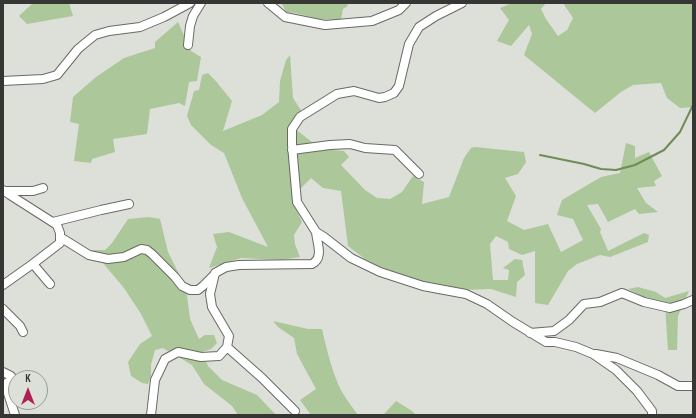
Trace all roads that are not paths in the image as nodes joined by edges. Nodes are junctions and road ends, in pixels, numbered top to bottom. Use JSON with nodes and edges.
{"nodes":[{"id":1,"x":190,"y":3,"type":"edge"},
{"id":2,"x":200,"y":3,"type":"edge"},
{"id":3,"x":268,"y":3,"type":"edge"},
{"id":4,"x":406,"y":3,"type":"edge"},
{"id":5,"x":462,"y":3,"type":"edge"},
{"id":6,"x":188,"y":45,"type":"dead end"},
{"id":7,"x":3,"y":81,"type":"edge"},
{"id":8,"x":292,"y":150,"type":"junction"},
{"id":9,"x":419,"y":174,"type":"dead end"},
{"id":10,"x":44,"y":188,"type":"dead end"},
{"id":11,"x":4,"y":191,"type":"edge"},
{"id":12,"x":128,"y":204,"type":"dead end"},
{"id":13,"x":53,"y":222,"type":"junction"},
{"id":14,"x":316,"y":232,"type":"junction"},
{"id":15,"x":60,"y":237,"type":"junction"},
{"id":16,"x":33,"y":264,"type":"junction"},
{"id":17,"x":215,"y":273,"type":"junction"},
{"id":18,"x":50,"y":284,"type":"dead end"},
{"id":19,"x":3,"y":285,"type":"edge"},
{"id":20,"x":693,"y":300,"type":"edge"},
{"id":21,"x":3,"y":309,"type":"edge"},
{"id":22,"x":24,"y":332,"type":"dead end"},
{"id":23,"x":530,"y":333,"type":"junction"},
{"id":24,"x":227,"y":347,"type":"junction"},
{"id":25,"x":593,"y":354,"type":"junction"},
{"id":26,"x":3,"y":372,"type":"edge"},
{"id":27,"x":4,"y":384,"type":"edge"},
{"id":28,"x":693,"y":386,"type":"edge"},
{"id":29,"x":295,"y":411,"type":"dead end"},
{"id":30,"x":15,"y":415,"type":"edge"},
{"id":31,"x":151,"y":415,"type":"edge"},
{"id":32,"x":652,"y":415,"type":"edge"}],
"edges":[{"from":1,"to":7,"type":"street"},
{"from":2,"to":6,"type":"street"},
{"from":3,"to":4,"type":"street"},
{"from":5,"to":8,"type":"street"},
{"from":8,"to":9,"type":"street"},
{"from":8,"to":14,"type":"street"},
{"from":10,"to":11,"type":"street"},
{"from":11,"to":13,"type":"street"},
{"from":12,"to":13,"type":"street"},
{"from":13,"to":15,"type":"street"},
{"from":14,"to":17,"type":"street"},
{"from":14,"to":23,"type":"street"},
{"from":15,"to":16,"type":"street"},
{"from":15,"to":17,"type":"street"},
{"from":16,"to":18,"type":"street"},
{"from":16,"to":19,"type":"street"},
{"from":17,"to":24,"type":"street"},
{"from":20,"to":23,"type":"street"},
{"from":21,"to":22,"type":"street"},
{"from":23,"to":25,"type":"street"},
{"from":24,"to":29,"type":"street"},
{"from":24,"to":31,"type":"street"},
{"from":25,"to":28,"type":"street"},
{"from":25,"to":32,"type":"street"},
{"from":26,"to":27,"type":"street"},
{"from":27,"to":30,"type":"street"}]}
